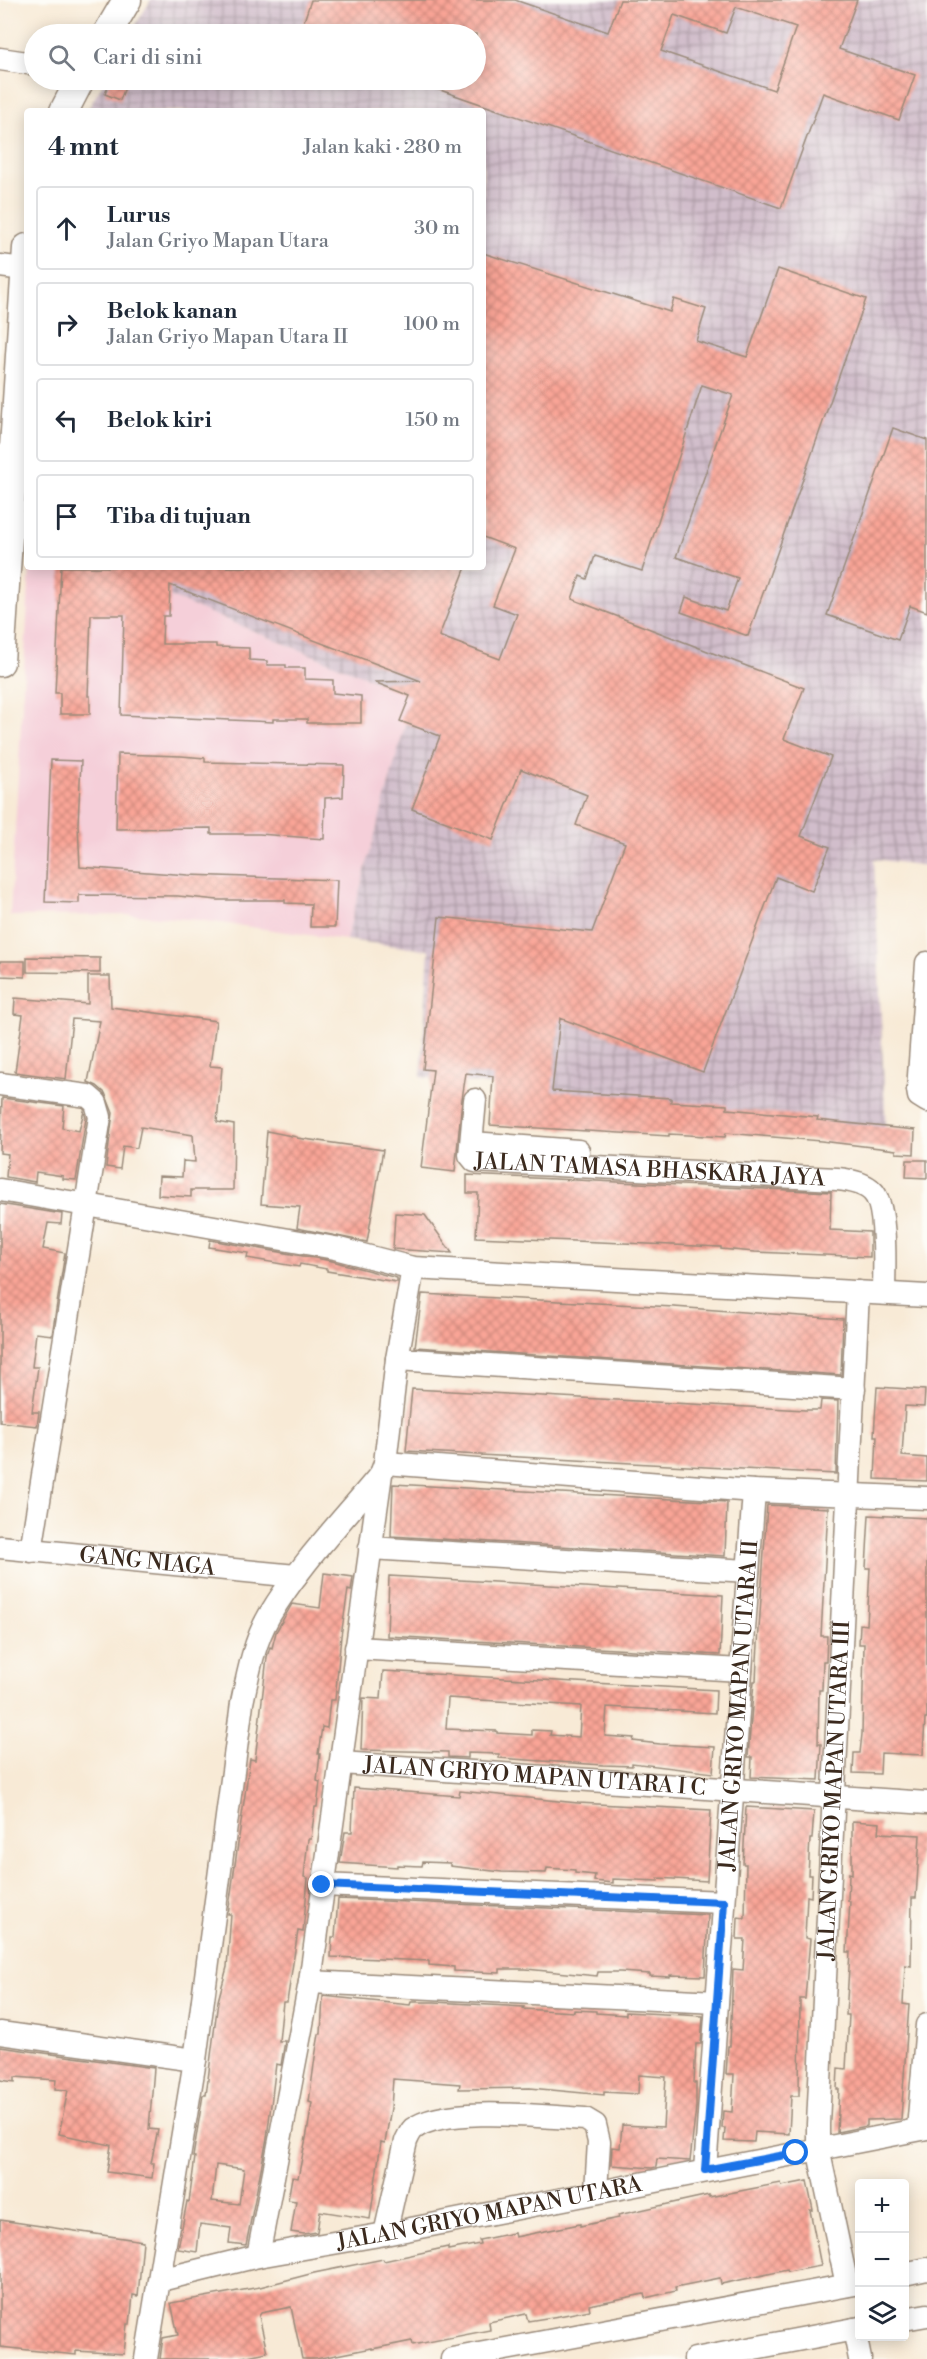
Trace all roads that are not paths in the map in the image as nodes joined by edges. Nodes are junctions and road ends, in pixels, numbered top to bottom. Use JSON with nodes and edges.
{"nodes":[{"id":1,"x":128,"y":0,"type":"edge"},
{"id":2,"x":113,"y":24,"type":"edge"},
{"id":3,"x":0,"y":59,"type":"edge"},
{"id":4,"x":24,"y":63,"type":"edge"},
{"id":5,"x":75,"y":90,"type":"edge"},
{"id":6,"x":66,"y":108,"type":"edge"},
{"id":7,"x":17,"y":261,"type":"edge"},
{"id":8,"x":6,"y":487,"type":"edge"},
{"id":9,"x":2,"y":598,"type":"edge"},
{"id":10,"x":0,"y":662,"type":"edge"},
{"id":11,"x":927,"y":963,"type":"edge"},
{"id":12,"x":0,"y":1084,"type":"edge"},
{"id":13,"x":475,"y":1100,"type":"dead end"},
{"id":14,"x":927,"y":1101,"type":"edge"},
{"id":15,"x":0,"y":1190,"type":"edge"},
{"id":16,"x":84,"y":1206,"type":"junction"},
{"id":17,"x":413,"y":1268,"type":"junction"},
{"id":18,"x":858,"y":1292,"type":"junction"},
{"id":19,"x":884,"y":1293,"type":"junction"},
{"id":20,"x":927,"y":1296,"type":"edge"},
{"id":21,"x":397,"y":1359,"type":"junction"},
{"id":22,"x":854,"y":1389,"type":"junction"},
{"id":23,"x":383,"y":1469,"type":"junction"},
{"id":24,"x":754,"y":1491,"type":"junction"},
{"id":25,"x":849,"y":1493,"type":"junction"},
{"id":26,"x":927,"y":1498,"type":"edge"},
{"id":27,"x":0,"y":1547,"type":"edge"},
{"id":28,"x":370,"y":1548,"type":"junction"},
{"id":29,"x":31,"y":1551,"type":"junction"},
{"id":30,"x":748,"y":1571,"type":"junction"},
{"id":31,"x":296,"y":1576,"type":"junction"},
{"id":32,"x":356,"y":1648,"type":"junction"},
{"id":33,"x":741,"y":1670,"type":"junction"},
{"id":34,"x":341,"y":1763,"type":"junction"},
{"id":35,"x":732,"y":1790,"type":"junction"},
{"id":36,"x":834,"y":1797,"type":"junction"},
{"id":37,"x":927,"y":1803,"type":"edge"},
{"id":38,"x":322,"y":1885,"type":"junction"},
{"id":39,"x":724,"y":1902,"type":"junction"},
{"id":40,"x":310,"y":1982,"type":"junction"},
{"id":41,"x":717,"y":2002,"type":"junction"},
{"id":42,"x":927,"y":2025,"type":"edge"},
{"id":43,"x":0,"y":2033,"type":"edge"},
{"id":44,"x":195,"y":2060,"type":"junction"},
{"id":45,"x":923,"y":2129,"type":"edge"},
{"id":46,"x":818,"y":2148,"type":"junction"},
{"id":47,"x":705,"y":2170,"type":"junction"},
{"id":48,"x":596,"y":2191,"type":"junction"},
{"id":49,"x":385,"y":2234,"type":"junction"},
{"id":50,"x":258,"y":2256,"type":"junction"},
{"id":51,"x":927,"y":2269,"type":"edge"},
{"id":52,"x":909,"y":2273,"type":"edge"},
{"id":53,"x":160,"y":2280,"type":"junction"},
{"id":54,"x":853,"y":2284,"type":"edge"},
{"id":55,"x":927,"y":2315,"type":"edge"},
{"id":56,"x":909,"y":2318,"type":"edge"},
{"id":57,"x":855,"y":2329,"type":"edge"},
{"id":58,"x":858,"y":2341,"type":"edge"},
{"id":59,"x":146,"y":2359,"type":"edge"},
{"id":60,"x":452,"y":2359,"type":"edge"},
{"id":61,"x":695,"y":2359,"type":"edge"},
{"id":62,"x":860,"y":2359,"type":"edge"}],
"edges":[{"from":1,"to":2,"type":"main road"},
{"from":3,"to":4,"type":"street"},
{"from":5,"to":6,"type":"main road"},
{"from":7,"to":8,"type":"main road"},
{"from":8,"to":9,"type":"main road"},
{"from":9,"to":10,"type":"main road"},
{"from":11,"to":14,"type":"street"},
{"from":12,"to":16,"type":"street"},
{"from":13,"to":19,"type":"street","name":"JALAN TAMASA BHASKARA JAYA"},
{"from":15,"to":16,"type":"street"},
{"from":16,"to":17,"type":"street"},
{"from":16,"to":29,"type":"street"},
{"from":17,"to":18,"type":"street"},
{"from":17,"to":21,"type":"street"},
{"from":18,"to":19,"type":"street"},
{"from":18,"to":22,"type":"street","name":"JALAN GRIYO MAPAN UTARA III"},
{"from":19,"to":20,"type":"street"},
{"from":21,"to":22,"type":"street"},
{"from":21,"to":23,"type":"street"},
{"from":22,"to":25,"type":"street","name":"JALAN GRIYO MAPAN UTARA III"},
{"from":23,"to":24,"type":"street"},
{"from":23,"to":28,"type":"street"},
{"from":23,"to":31,"type":"street"},
{"from":24,"to":25,"type":"street"},
{"from":24,"to":30,"type":"street","name":"JALAN GRIYO MAPAN UTARA II"},
{"from":25,"to":26,"type":"street"},
{"from":25,"to":36,"type":"street","name":"JALAN GRIYO MAPAN UTARA III"},
{"from":27,"to":29,"type":"street","name":"GANG NIAGA"},
{"from":28,"to":30,"type":"street"},
{"from":28,"to":32,"type":"street"},
{"from":29,"to":31,"type":"street","name":"GANG NIAGA"},
{"from":30,"to":33,"type":"street","name":"JALAN GRIYO MAPAN UTARA II"},
{"from":31,"to":44,"type":"street"},
{"from":32,"to":33,"type":"street"},
{"from":32,"to":34,"type":"street"},
{"from":33,"to":35,"type":"street","name":"JALAN GRIYO MAPAN UTARA II"},
{"from":34,"to":35,"type":"street","name":"JALAN GRIYO MAPAN UTARA I C"},
{"from":34,"to":38,"type":"street"},
{"from":35,"to":36,"type":"street","name":"JALAN GRIYO MAPAN UTARA I C"},
{"from":35,"to":39,"type":"street","name":"JALAN GRIYO MAPAN UTARA II"},
{"from":36,"to":37,"type":"street","name":"JALAN GRIYO MAPAN UTARA I C"},
{"from":36,"to":46,"type":"street","name":"JALAN GRIYO MAPAN UTARA III"},
{"from":38,"to":39,"type":"street"},
{"from":38,"to":40,"type":"street"},
{"from":39,"to":41,"type":"street","name":"JALAN GRIYO MAPAN UTARA II"},
{"from":40,"to":41,"type":"street"},
{"from":40,"to":50,"type":"street"},
{"from":41,"to":47,"type":"street","name":"JALAN GRIYO MAPAN UTARA II"},
{"from":42,"to":45,"type":"street"},
{"from":43,"to":44,"type":"street"},
{"from":44,"to":53,"type":"street"},
{"from":45,"to":46,"type":"street","name":"JALAN GRIYO MAPAN UTARA"},
{"from":46,"to":47,"type":"street","name":"JALAN GRIYO MAPAN UTARA"},
{"from":46,"to":54,"type":"street","name":"JALAN GRIYO MAPAN UTARA III"},
{"from":47,"to":48,"type":"street","name":"JALAN GRIYO MAPAN UTARA"},
{"from":48,"to":49,"type":"street","name":"JALAN GRIYO MAPAN UTARA"},
{"from":48,"to":49,"type":"street"},
{"from":49,"to":50,"type":"street","name":"JALAN GRIYO MAPAN UTARA"},
{"from":50,"to":53,"type":"street","name":"JALAN GRIYO MAPAN UTARA"},
{"from":51,"to":52,"type":"street"},
{"from":53,"to":59,"type":"street"},
{"from":54,"to":60,"type":"street"},
{"from":55,"to":56,"type":"street"},
{"from":57,"to":61,"type":"street"},
{"from":58,"to":62,"type":"street"}]}
